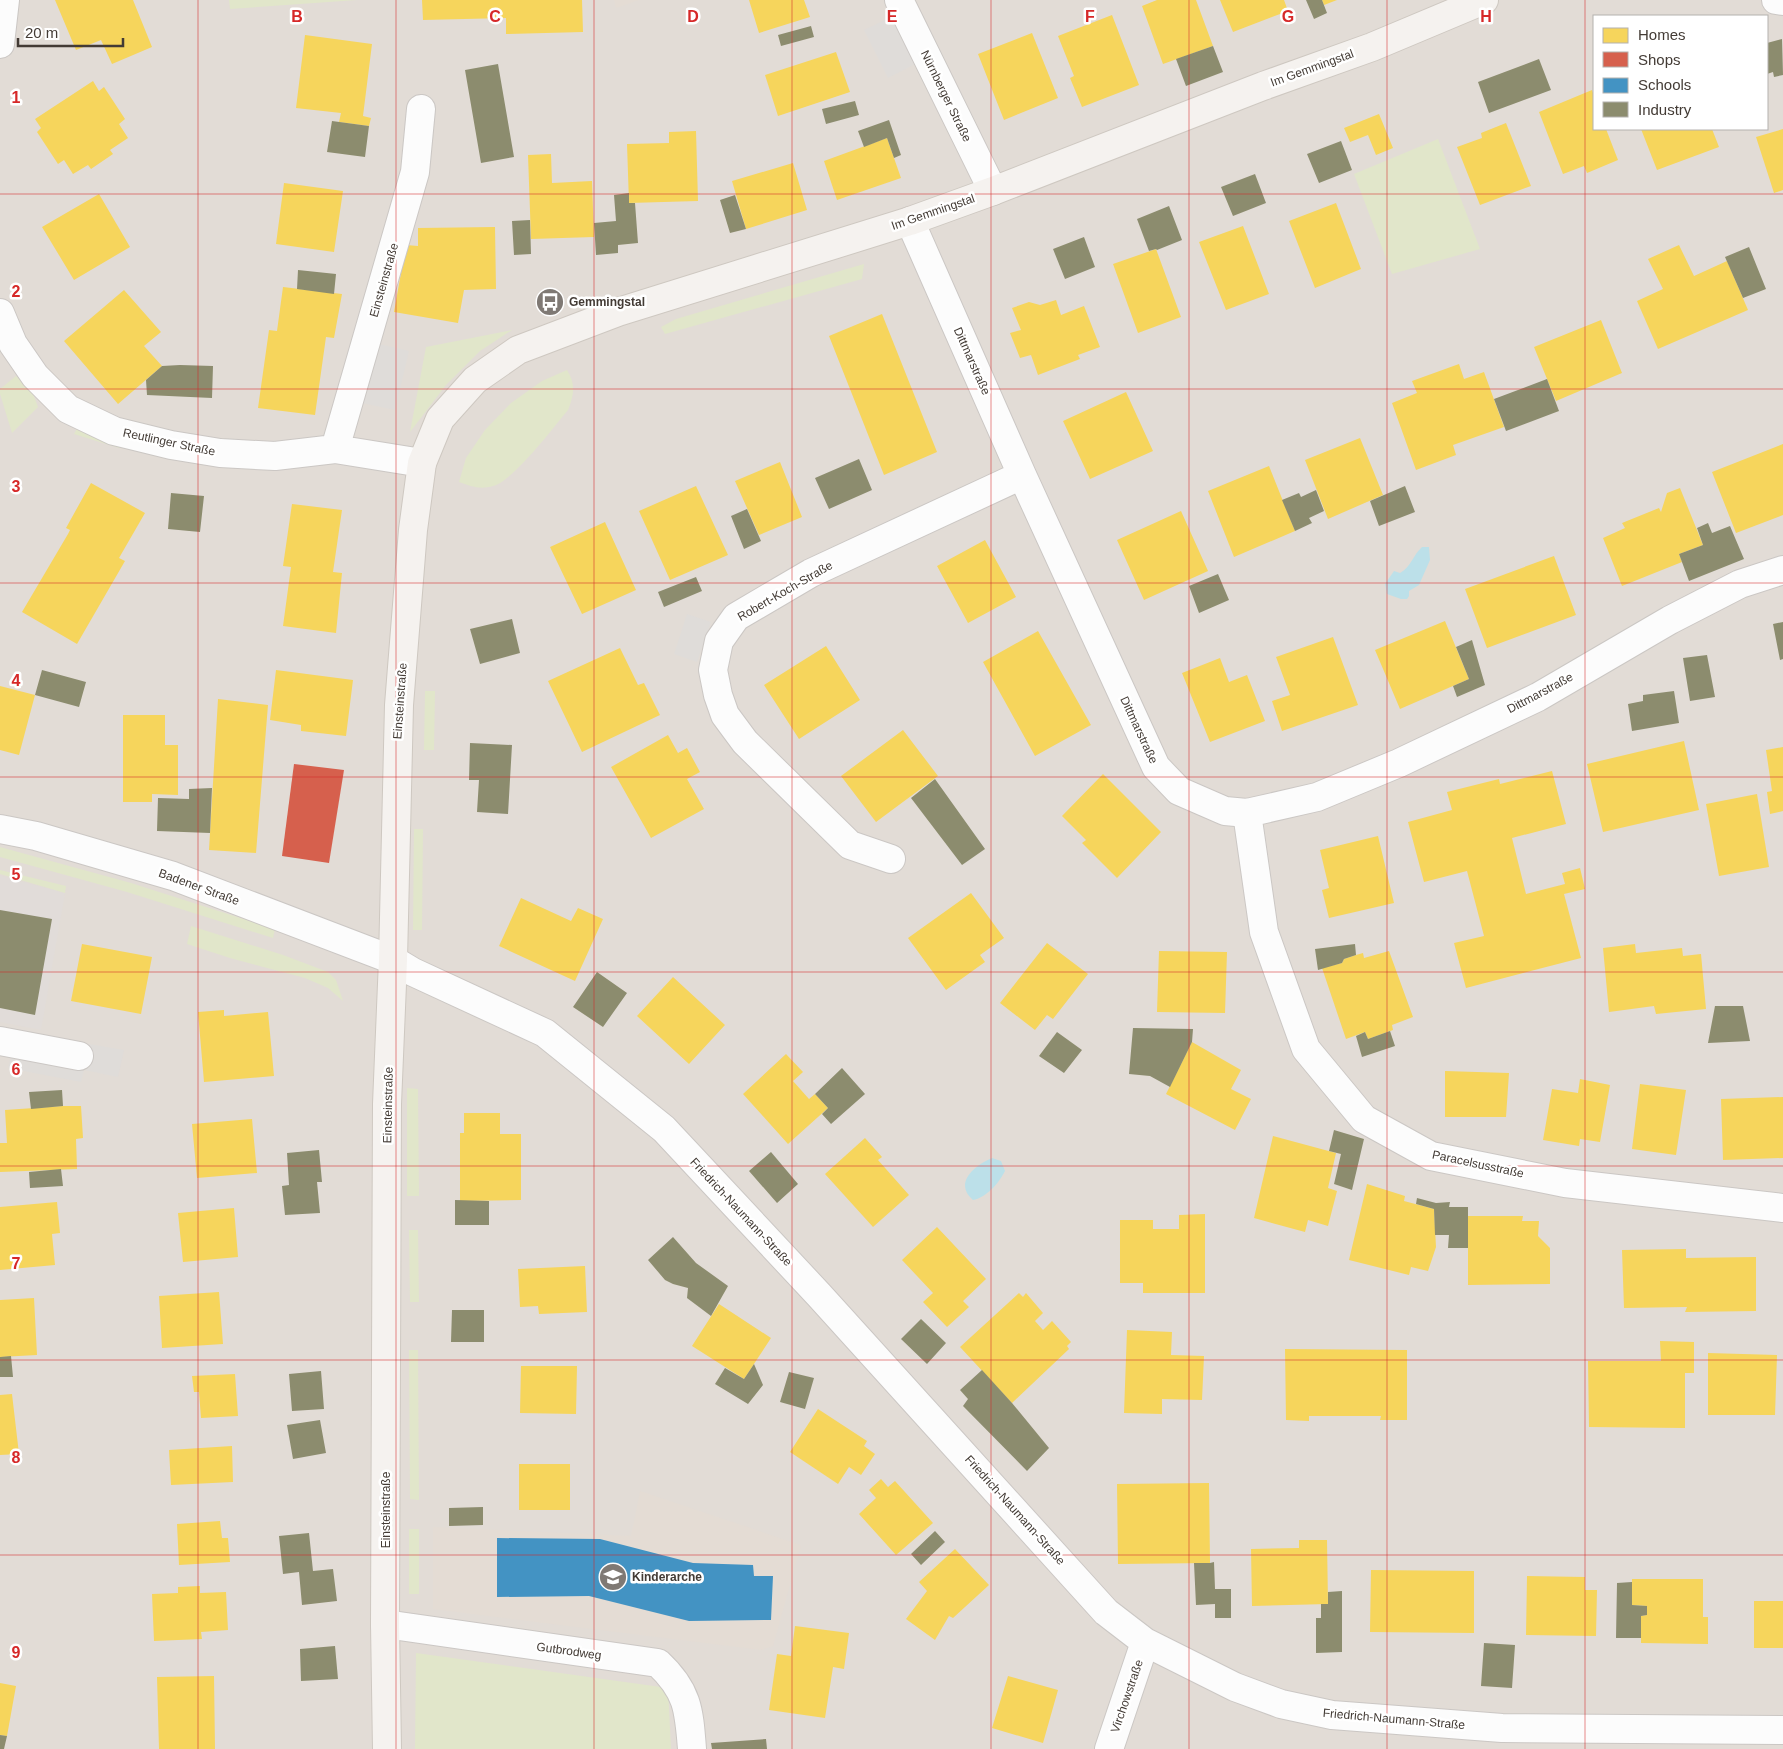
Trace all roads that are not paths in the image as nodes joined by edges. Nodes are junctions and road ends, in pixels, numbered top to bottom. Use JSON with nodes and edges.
{"nodes":[{"id":1,"x":5,"y":0,"type":"edge"},
{"id":2,"x":898,"y":0,"type":"edge"},
{"id":3,"x":1484,"y":0,"type":"edge"},
{"id":4,"x":1776,"y":0,"type":"edge"},
{"id":5,"x":1783,"y":1,"type":"edge"},
{"id":6,"x":0,"y":44,"type":"edge"},
{"id":7,"x":421,"y":109,"type":"dead end"},
{"id":8,"x":993,"y":191,"type":"junction"},
{"id":9,"x":910,"y":221,"type":"junction"},
{"id":10,"x":0,"y":313,"type":"edge"},
{"id":11,"x":335,"y":449,"type":"junction"},
{"id":12,"x":422,"y":463,"type":"junction"},
{"id":13,"x":1022,"y":475,"type":"junction"},
{"id":14,"x":1783,"y":570,"type":"edge"},
{"id":15,"x":1247,"y":813,"type":"junction"},
{"id":16,"x":0,"y":829,"type":"edge"},
{"id":17,"x":891,"y":859,"type":"dead end"},
{"id":18,"x":393,"y":960,"type":"junction"},
{"id":19,"x":0,"y":1041,"type":"edge"},
{"id":20,"x":78,"y":1056,"type":"dead end"},
{"id":21,"x":1783,"y":1208,"type":"edge"},
{"id":22,"x":385,"y":1624,"type":"junction"},
{"id":23,"x":1145,"y":1642,"type":"junction"},
{"id":24,"x":1783,"y":1730,"type":"edge"},
{"id":25,"x":1502,"y":1739,"type":"edge"},
{"id":26,"x":387,"y":1749,"type":"edge"},
{"id":27,"x":692,"y":1749,"type":"edge"},
{"id":28,"x":1109,"y":1749,"type":"edge"}],
"edges":[{"from":1,"to":6,"type":"street"},
{"from":2,"to":8,"type":"street","name":"Nürnberger Straße"},
{"from":3,"to":8,"type":"street","name":"Im Gemmingstal"},
{"from":4,"to":5,"type":"street"},
{"from":7,"to":11,"type":"street","name":"Einsteinstraße"},
{"from":8,"to":9,"type":"street","name":"Im Gemmingstal"},
{"from":9,"to":12,"type":"street","name":"Im Gemmingstal"},
{"from":9,"to":13,"type":"street","name":"Dittmarstraße"},
{"from":10,"to":11,"type":"street","name":"Reutlinger Straße"},
{"from":11,"to":12,"type":"street","name":"Reutlinger Straße"},
{"from":12,"to":18,"type":"street","name":"Einsteinstraße"},
{"from":13,"to":15,"type":"street","name":"Dittmarstraße"},
{"from":13,"to":17,"type":"street","name":"Robert-Koch-Straße"},
{"from":14,"to":15,"type":"street","name":"Dittmarstraße"},
{"from":15,"to":21,"type":"street","name":"Paracelsusstraße"},
{"from":16,"to":18,"type":"street","name":"Badener Straße"},
{"from":18,"to":22,"type":"street","name":"Einsteinstraße"},
{"from":18,"to":23,"type":"street","name":"Friedrich-Naumann-Straße"},
{"from":19,"to":20,"type":"street"},
{"from":22,"to":26,"type":"street","name":"Einsteinstraße"},
{"from":22,"to":27,"type":"street","name":"Gutbrodweg"},
{"from":23,"to":25,"type":"street","name":"Friedrich-Naumann-Straße"},
{"from":23,"to":28,"type":"street","name":"Virchowstraße"},
{"from":24,"to":25,"type":"street","name":"Friedrich-Naumann-Straße"}]}
